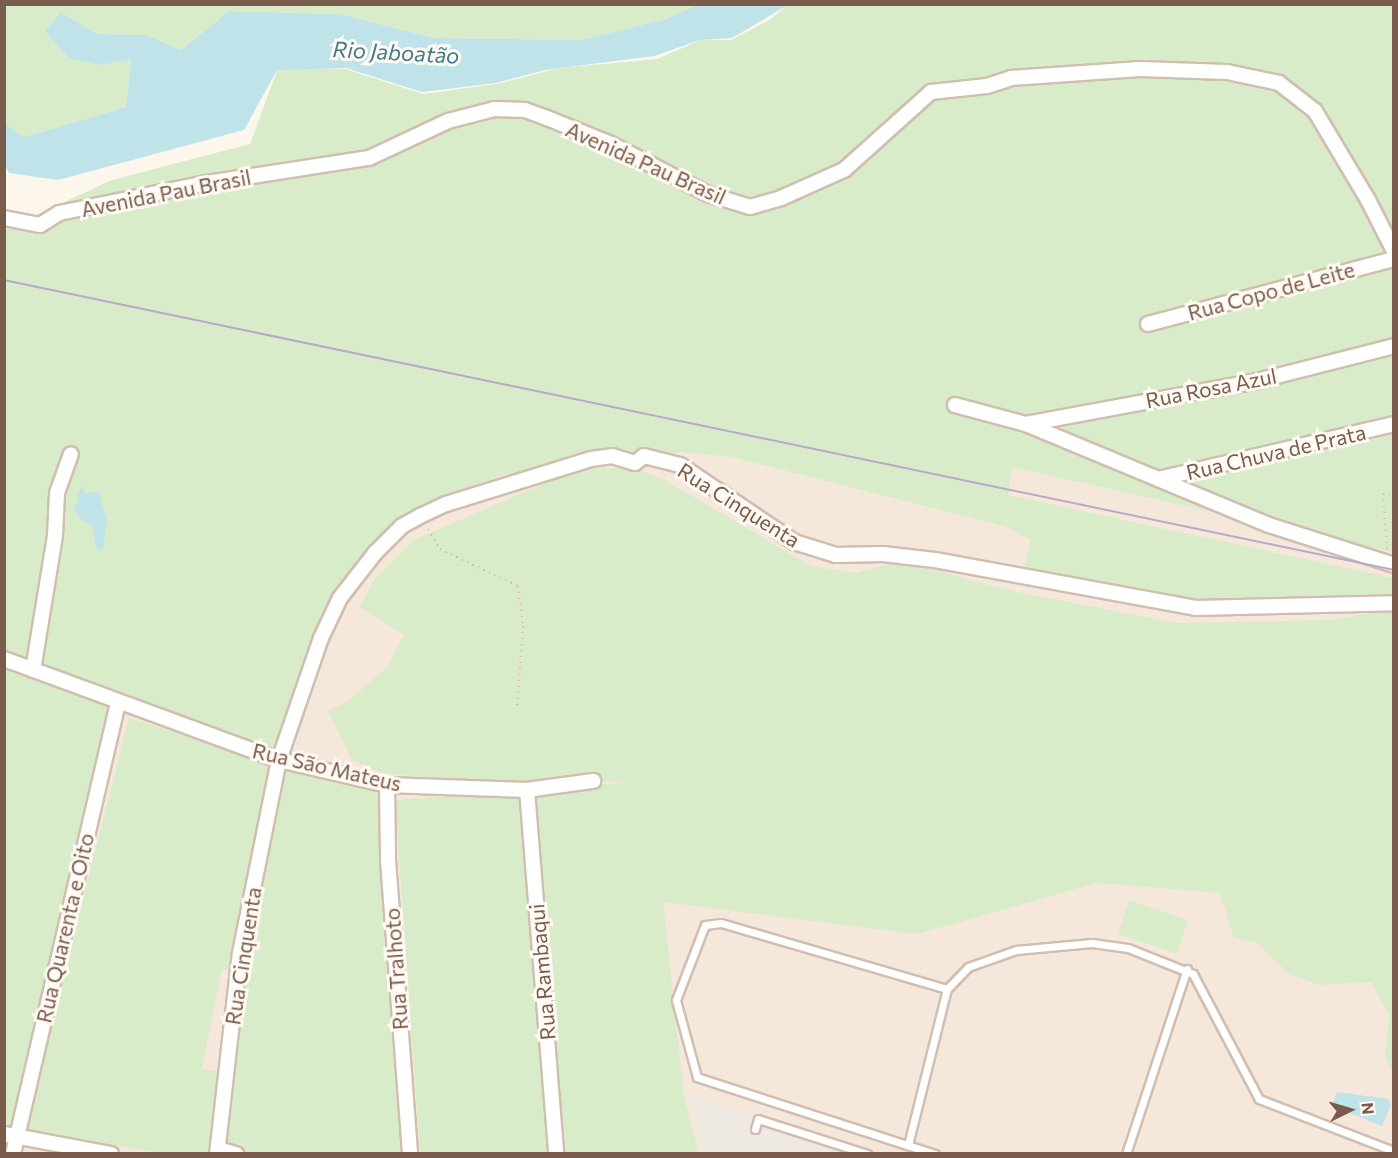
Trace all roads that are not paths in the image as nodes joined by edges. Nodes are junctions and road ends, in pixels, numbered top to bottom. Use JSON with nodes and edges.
{"nodes":[{"id":1,"x":4,"y":218,"type":"edge"},
{"id":2,"x":1394,"y":251,"type":"edge"},
{"id":3,"x":1394,"y":259,"type":"edge"},
{"id":4,"x":1148,"y":324,"type":"dead end"},
{"id":5,"x":1394,"y":346,"type":"edge"},
{"id":6,"x":955,"y":405,"type":"dead end"},
{"id":7,"x":1026,"y":424,"type":"junction"},
{"id":8,"x":1394,"y":424,"type":"edge"},
{"id":9,"x":71,"y":454,"type":"dead end"},
{"id":10,"x":1158,"y":479,"type":"junction"},
{"id":11,"x":1391,"y":564,"type":"edge"},
{"id":12,"x":1394,"y":603,"type":"edge"},
{"id":13,"x":4,"y":659,"type":"edge"},
{"id":14,"x":33,"y":670,"type":"junction"},
{"id":15,"x":118,"y":703,"type":"junction"},
{"id":16,"x":279,"y":760,"type":"junction"},
{"id":17,"x":593,"y":781,"type":"dead end"},
{"id":18,"x":387,"y":785,"type":"junction"},
{"id":19,"x":527,"y":790,"type":"junction"},
{"id":20,"x":1187,"y":969,"type":"junction"},
{"id":21,"x":947,"y":989,"type":"junction"},
{"id":22,"x":755,"y":1128,"type":"dead end"},
{"id":23,"x":11,"y":1135,"type":"edge"},
{"id":24,"x":908,"y":1145,"type":"junction"},
{"id":25,"x":218,"y":1151,"type":"edge"},
{"id":26,"x":1394,"y":1151,"type":"edge"},
{"id":27,"x":13,"y":1154,"type":"edge"},
{"id":28,"x":111,"y":1154,"type":"edge"},
{"id":29,"x":236,"y":1154,"type":"edge"},
{"id":30,"x":410,"y":1154,"type":"edge"},
{"id":31,"x":556,"y":1154,"type":"edge"},
{"id":32,"x":868,"y":1154,"type":"edge"},
{"id":33,"x":935,"y":1154,"type":"edge"},
{"id":34,"x":1126,"y":1154,"type":"edge"}],
"edges":[{"from":1,"to":2,"type":"street","name":"Avenida Pau Brasil"},
{"from":3,"to":4,"type":"street","name":"Rua Copo de Leite"},
{"from":5,"to":7,"type":"street","name":"Rua Rosa Azul"},
{"from":6,"to":7,"type":"street"},
{"from":7,"to":10,"type":"street"},
{"from":8,"to":10,"type":"street","name":"Rua Chuva de Prata"},
{"from":9,"to":14,"type":"street"},
{"from":10,"to":11,"type":"street"},
{"from":12,"to":16,"type":"street","name":"Rua Cinquenta"},
{"from":13,"to":14,"type":"street","name":"Rua São Mateus"},
{"from":14,"to":15,"type":"street","name":"Rua São Mateus"},
{"from":15,"to":16,"type":"street","name":"Rua São Mateus"},
{"from":15,"to":23,"type":"street","name":"Rua Quarenta e Oito"},
{"from":16,"to":18,"type":"street","name":"Rua São Mateus"},
{"from":16,"to":25,"type":"street","name":"Rua Cinquenta"},
{"from":17,"to":19,"type":"street","name":"Rua São Mateus"},
{"from":18,"to":19,"type":"street","name":"Rua São Mateus"},
{"from":18,"to":30,"type":"street","name":"Rua Tralhoto"},
{"from":19,"to":31,"type":"street","name":"Rua Rambaqui"},
{"from":20,"to":21,"type":"lane"},
{"from":20,"to":26,"type":"lane"},
{"from":20,"to":34,"type":"lane"},
{"from":21,"to":24,"type":"lane"},
{"from":21,"to":24,"type":"lane"},
{"from":22,"to":32,"type":"lane"},
{"from":23,"to":27,"type":"street","name":"Rua Quarenta e Oito"},
{"from":23,"to":28,"type":"street"},
{"from":24,"to":33,"type":"lane"},
{"from":25,"to":29,"type":"street"}]}
